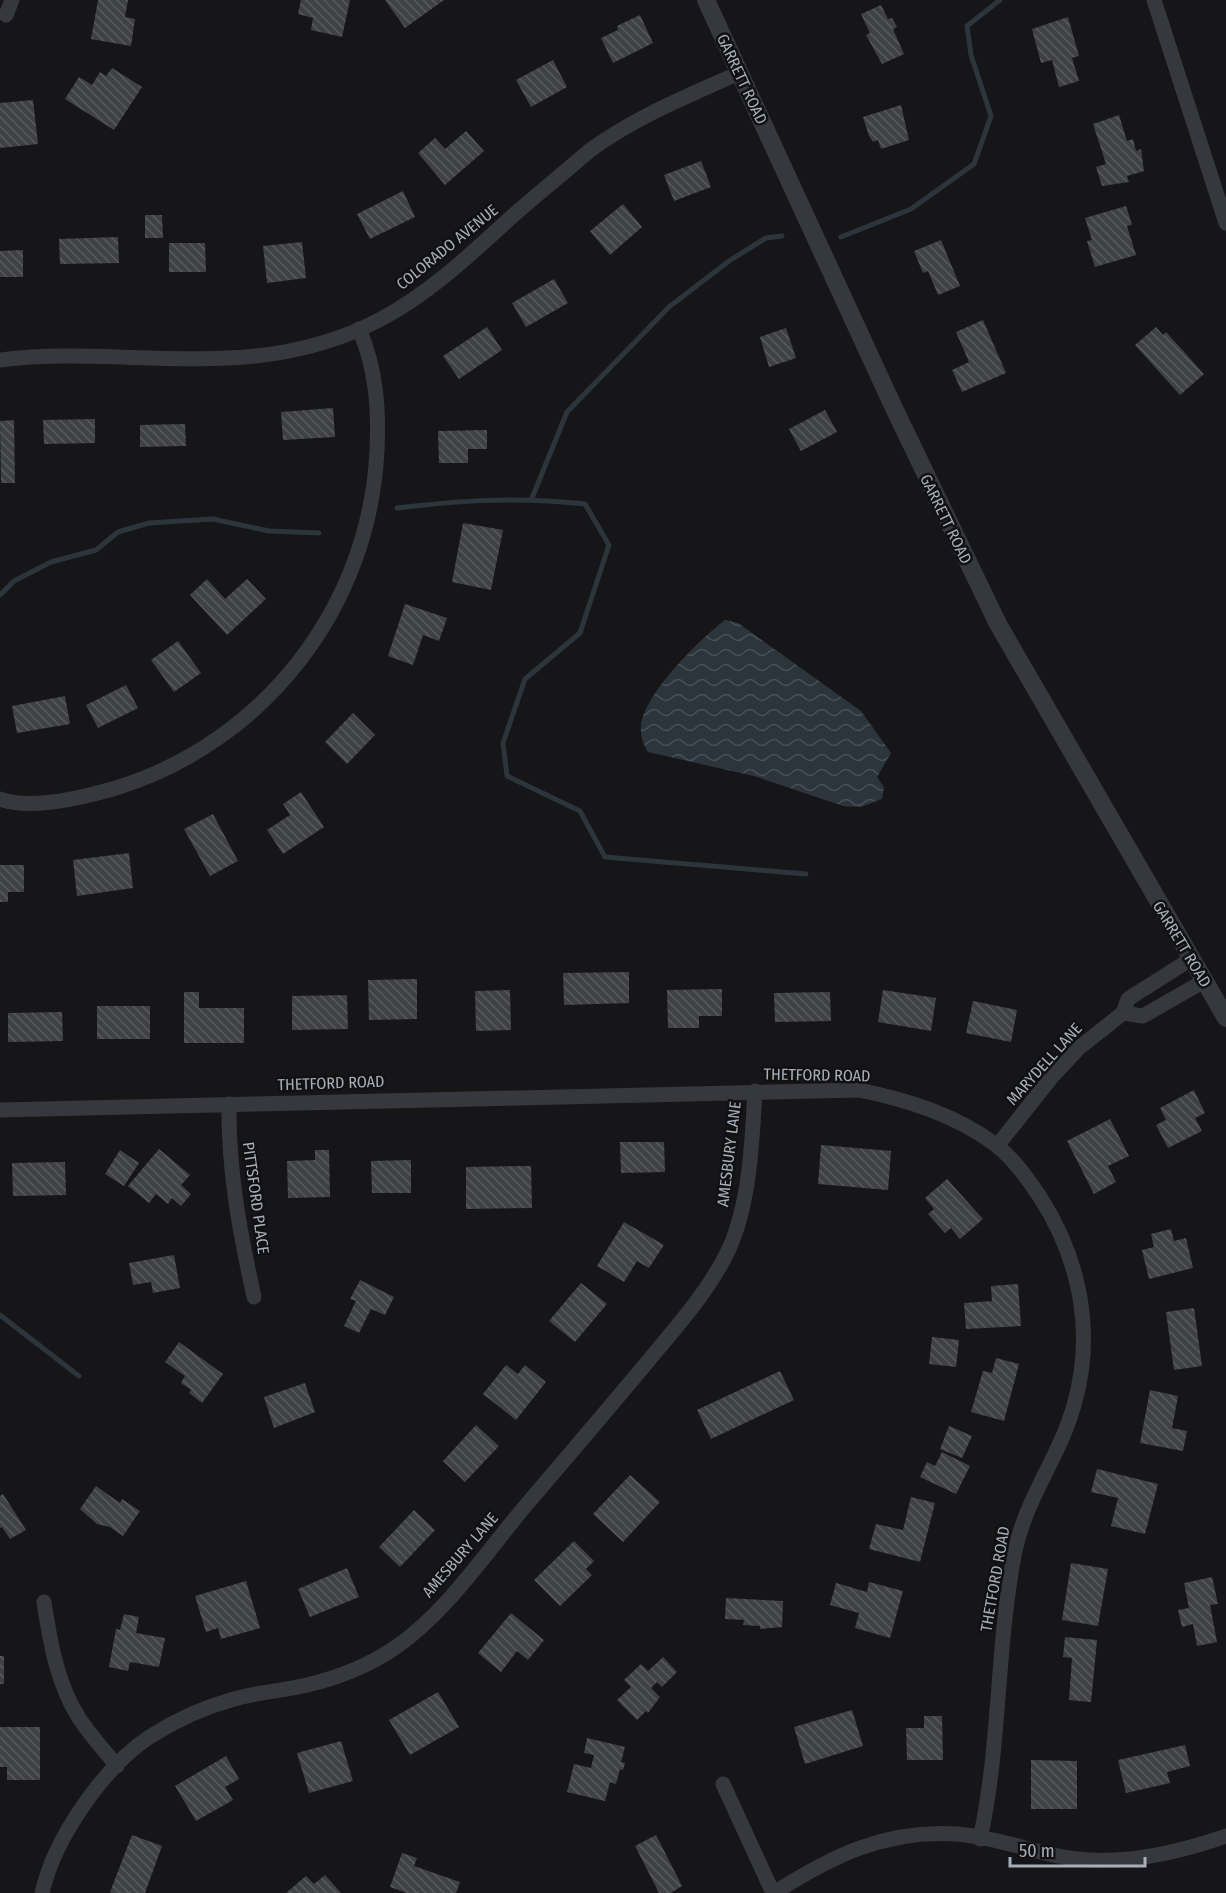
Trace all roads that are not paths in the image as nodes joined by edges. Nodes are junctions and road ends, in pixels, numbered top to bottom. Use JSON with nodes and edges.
{"nodes":[{"id":1,"x":12,"y":0,"type":"edge"},
{"id":2,"x":706,"y":0,"type":"edge"},
{"id":3,"x":1154,"y":0,"type":"edge"},
{"id":4,"x":6,"y":15,"type":"dead end"},
{"id":5,"x":739,"y":73,"type":"junction"},
{"id":6,"x":1226,"y":223,"type":"edge"},
{"id":7,"x":359,"y":329,"type":"junction"},
{"id":8,"x":0,"y":360,"type":"edge"},
{"id":9,"x":0,"y":799,"type":"edge"},
{"id":10,"x":1191,"y":958,"type":"junction"},
{"id":11,"x":1204,"y":981,"type":"junction"},
{"id":12,"x":1123,"y":1013,"type":"junction"},
{"id":13,"x":1226,"y":1018,"type":"edge"},
{"id":14,"x":754,"y":1091,"type":"junction"},
{"id":15,"x":229,"y":1104,"type":"junction"},
{"id":16,"x":0,"y":1110,"type":"edge"},
{"id":17,"x":998,"y":1146,"type":"junction"},
{"id":18,"x":254,"y":1297,"type":"dead end"},
{"id":19,"x":44,"y":1602,"type":"dead end"},
{"id":20,"x":117,"y":1766,"type":"junction"},
{"id":21,"x":723,"y":1784,"type":"dead end"},
{"id":22,"x":1226,"y":1836,"type":"edge"},
{"id":23,"x":980,"y":1839,"type":"junction"},
{"id":24,"x":42,"y":1893,"type":"edge"},
{"id":25,"x":774,"y":1893,"type":"edge"}],
"edges":[{"from":1,"to":4,"type":"street"},
{"from":2,"to":5,"type":"street","name":"GARRETT ROAD"},
{"from":3,"to":6,"type":"street"},
{"from":5,"to":7,"type":"street","name":"COLORADO AVENUE"},
{"from":5,"to":10,"type":"street","name":"GARRETT ROAD"},
{"from":7,"to":8,"type":"street","name":"COLORADO AVENUE"},
{"from":7,"to":9,"type":"street"},
{"from":10,"to":11,"type":"street","name":"GARRETT ROAD"},
{"from":10,"to":12,"type":"street","name":"MARYDELL LANE"},
{"from":11,"to":12,"type":"street"},
{"from":11,"to":13,"type":"street","name":"GARRETT ROAD"},
{"from":12,"to":17,"type":"street","name":"MARYDELL LANE"},
{"from":14,"to":15,"type":"street","name":"THETFORD ROAD"},
{"from":14,"to":17,"type":"street","name":"THETFORD ROAD"},
{"from":14,"to":20,"type":"street","name":"AMESBURY LANE"},
{"from":15,"to":16,"type":"street","name":"THETFORD ROAD"},
{"from":15,"to":18,"type":"street","name":"PITTSFORD PLACE"},
{"from":17,"to":23,"type":"street","name":"THETFORD ROAD"},
{"from":19,"to":20,"type":"street"},
{"from":20,"to":24,"type":"street","name":"AMESBURY LANE"},
{"from":21,"to":25,"type":"street"},
{"from":22,"to":23,"type":"street"},
{"from":23,"to":25,"type":"street"}]}
